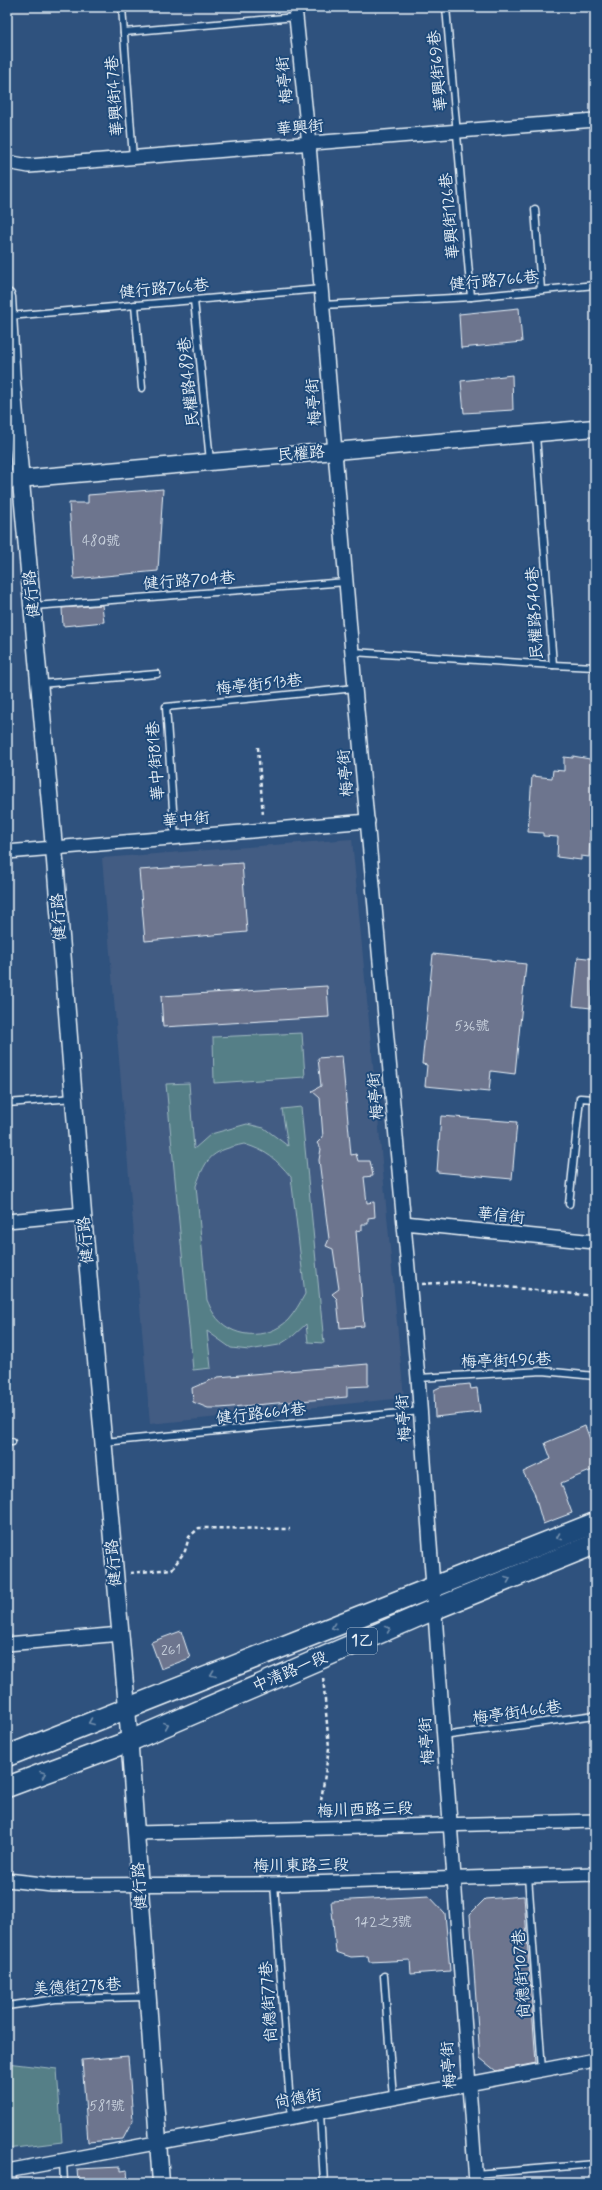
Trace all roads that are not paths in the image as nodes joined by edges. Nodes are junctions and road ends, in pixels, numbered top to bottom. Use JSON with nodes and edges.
{"nodes":[{"id":1,"x":122,"y":7,"type":"edge"},
{"id":2,"x":446,"y":7,"type":"edge"},
{"id":3,"x":295,"y":12,"type":"edge"},
{"id":4,"x":124,"y":32,"type":"junction"},
{"id":5,"x":595,"y":120,"type":"edge"},
{"id":6,"x":456,"y":132,"type":"junction"},
{"id":7,"x":309,"y":145,"type":"junction"},
{"id":8,"x":133,"y":158,"type":"junction"},
{"id":9,"x":7,"y":162,"type":"edge"},
{"id":10,"x":535,"y":209,"type":"dead end"},
{"id":11,"x":595,"y":285,"type":"edge"},
{"id":12,"x":321,"y":288,"type":"junction"},
{"id":13,"x":541,"y":290,"type":"junction"},
{"id":14,"x":7,"y":297,"type":"edge"},
{"id":15,"x":471,"y":297,"type":"junction"},
{"id":16,"x":194,"y":300,"type":"junction"},
{"id":17,"x":135,"y":305,"type":"junction"},
{"id":18,"x":323,"y":305,"type":"junction"},
{"id":19,"x":9,"y":316,"type":"junction"},
{"id":20,"x":142,"y":388,"type":"dead end"},
{"id":21,"x":595,"y":428,"type":"edge"},
{"id":22,"x":536,"y":433,"type":"junction"},
{"id":23,"x":335,"y":451,"type":"junction"},
{"id":24,"x":210,"y":462,"type":"junction"},
{"id":25,"x":14,"y":479,"type":"edge"},
{"id":26,"x":346,"y":582,"type":"junction"},
{"id":27,"x":34,"y":606,"type":"junction"},
{"id":28,"x":353,"y":652,"type":"junction"},
{"id":29,"x":553,"y":666,"type":"junction"},
{"id":30,"x":595,"y":667,"type":"edge"},
{"id":31,"x":157,"y":674,"type":"dead end"},
{"id":32,"x":40,"y":684,"type":"junction"},
{"id":33,"x":355,"y":688,"type":"junction"},
{"id":34,"x":166,"y":707,"type":"joint"},
{"id":35,"x":368,"y":821,"type":"junction"},
{"id":36,"x":175,"y":838,"type":"junction"},
{"id":37,"x":54,"y":848,"type":"junction"},
{"id":38,"x":7,"y":852,"type":"edge"},
{"id":39,"x":74,"y":1098,"type":"junction"},
{"id":40,"x":595,"y":1099,"type":"edge"},
{"id":41,"x":7,"y":1103,"type":"edge"},
{"id":42,"x":569,"y":1204,"type":"dead end"},
{"id":43,"x":83,"y":1214,"type":"junction"},
{"id":44,"x":7,"y":1221,"type":"edge"},
{"id":45,"x":404,"y":1223,"type":"junction"},
{"id":46,"x":595,"y":1242,"type":"edge"},
{"id":47,"x":595,"y":1376,"type":"edge"},
{"id":48,"x":418,"y":1378,"type":"junction"},
{"id":49,"x":421,"y":1411,"type":"junction"},
{"id":50,"x":104,"y":1442,"type":"junction"},
{"id":51,"x":595,"y":1523,"type":"edge"},
{"id":52,"x":593,"y":1547,"type":"edge"},
{"id":53,"x":433,"y":1589,"type":"junction"},
{"id":54,"x":435,"y":1609,"type":"junction"},
{"id":55,"x":121,"y":1634,"type":"junction"},
{"id":56,"x":7,"y":1644,"type":"edge"},
{"id":57,"x":128,"y":1707,"type":"junction"},
{"id":58,"x":595,"y":1715,"type":"edge"},
{"id":59,"x":443,"y":1736,"type":"junction"},
{"id":60,"x":130,"y":1741,"type":"junction"},
{"id":61,"x":7,"y":1756,"type":"edge"},
{"id":62,"x":7,"y":1787,"type":"edge"},
{"id":63,"x":595,"y":1821,"type":"edge"},
{"id":64,"x":450,"y":1825,"type":"junction"},
{"id":65,"x":136,"y":1833,"type":"junction"},
{"id":66,"x":595,"y":1874,"type":"edge"},
{"id":67,"x":528,"y":1876,"type":"junction"},
{"id":68,"x":453,"y":1879,"type":"junction"},
{"id":69,"x":7,"y":1880,"type":"edge"},
{"id":70,"x":274,"y":1884,"type":"junction"},
{"id":71,"x":140,"y":1885,"type":"junction"},
{"id":72,"x":384,"y":1976,"type":"dead end"},
{"id":73,"x":149,"y":1997,"type":"junction"},
{"id":74,"x":7,"y":2006,"type":"edge"},
{"id":75,"x":595,"y":2060,"type":"edge"},
{"id":76,"x":542,"y":2070,"type":"junction"},
{"id":77,"x":468,"y":2086,"type":"junction"},
{"id":78,"x":394,"y":2099,"type":"junction"},
{"id":79,"x":320,"y":2113,"type":"junction"},
{"id":80,"x":291,"y":2118,"type":"junction"},
{"id":81,"x":158,"y":2142,"type":"junction"},
{"id":82,"x":63,"y":2161,"type":"junction"},
{"id":83,"x":595,"y":2164,"type":"edge"},
{"id":84,"x":11,"y":2175,"type":"edge"},
{"id":85,"x":475,"y":2178,"type":"edge"},
{"id":86,"x":64,"y":2183,"type":"edge"},
{"id":87,"x":161,"y":2183,"type":"edge"},
{"id":88,"x":324,"y":2183,"type":"edge"}],
"edges":[{"from":1,"to":4,"type":"lane","name":"華興街47巷"},
{"from":2,"to":6,"type":"lane","name":"華興街69巷"},
{"from":3,"to":4,"type":"lane","name":"華興街47巷"},
{"from":3,"to":7,"type":"street","name":"梅亭街"},
{"from":4,"to":8,"type":"lane","name":"華興街47巷"},
{"from":5,"to":6,"type":"street","name":"華興街"},
{"from":6,"to":7,"type":"street","name":"華興街"},
{"from":6,"to":15,"type":"lane","name":"華興街126巷"},
{"from":7,"to":8,"type":"street","name":"華興街"},
{"from":7,"to":12,"type":"street","name":"梅亭街"},
{"from":8,"to":9,"type":"street","name":"華興街"},
{"from":10,"to":13,"type":"lane"},
{"from":11,"to":13,"type":"lane","name":"健行路766巷"},
{"from":12,"to":16,"type":"lane","name":"健行路766巷"},
{"from":12,"to":18,"type":"street","name":"梅亭街"},
{"from":13,"to":15,"type":"lane","name":"健行路766巷"},
{"from":14,"to":19,"type":"street","name":"健行路"},
{"from":15,"to":18,"type":"lane","name":"健行路766巷"},
{"from":16,"to":17,"type":"lane","name":"健行路766巷"},
{"from":16,"to":24,"type":"lane","name":"民權路489巷"},
{"from":17,"to":19,"type":"lane","name":"健行路766巷"},
{"from":17,"to":20,"type":"lane"},
{"from":18,"to":23,"type":"street","name":"梅亭街"},
{"from":19,"to":25,"type":"street","name":"健行路"},
{"from":21,"to":22,"type":"street","name":"民權路"},
{"from":22,"to":23,"type":"street","name":"民權路"},
{"from":22,"to":29,"type":"lane","name":"民權路540巷"},
{"from":23,"to":24,"type":"street","name":"民權路"},
{"from":23,"to":26,"type":"street","name":"梅亭街"},
{"from":24,"to":25,"type":"street","name":"民權路"},
{"from":25,"to":27,"type":"street","name":"健行路"},
{"from":26,"to":27,"type":"lane","name":"健行路704巷"},
{"from":26,"to":28,"type":"street","name":"梅亭街"},
{"from":27,"to":32,"type":"street","name":"健行路"},
{"from":28,"to":29,"type":"lane","name":"民權路540巷"},
{"from":28,"to":33,"type":"street","name":"梅亭街"},
{"from":29,"to":30,"type":"lane"},
{"from":31,"to":32,"type":"lane"},
{"from":32,"to":37,"type":"street","name":"健行路"},
{"from":33,"to":34,"type":"lane","name":"梅亭街513巷"},
{"from":33,"to":35,"type":"street","name":"梅亭街"},
{"from":34,"to":36,"type":"lane","name":"華中街81巷"},
{"from":35,"to":36,"type":"street","name":"華中街"},
{"from":35,"to":45,"type":"street","name":"梅亭街"},
{"from":36,"to":37,"type":"street","name":"華中街"},
{"from":37,"to":38,"type":"street","name":"華中街"},
{"from":37,"to":39,"type":"street","name":"健行路"},
{"from":39,"to":41,"type":"lane"},
{"from":39,"to":43,"type":"street","name":"健行路"},
{"from":40,"to":42,"type":"lane"},
{"from":43,"to":44,"type":"street"},
{"from":43,"to":50,"type":"street","name":"健行路"},
{"from":45,"to":46,"type":"street","name":"華信街"},
{"from":45,"to":48,"type":"street","name":"梅亭街"},
{"from":47,"to":48,"type":"lane","name":"梅亭街496巷"},
{"from":48,"to":49,"type":"street","name":"梅亭街"},
{"from":49,"to":50,"type":"lane","name":"健行路664巷"},
{"from":49,"to":53,"type":"street","name":"梅亭街"},
{"from":50,"to":55,"type":"street","name":"健行路"},
{"from":51,"to":53,"type":"main road","name":"中清路一段","number":"1乙","one_way":true},
{"from":54,"to":52,"type":"main road","name":"中清路一段","number":"1乙","one_way":true},
{"from":53,"to":54,"type":"street","name":"梅亭街"},
{"from":53,"to":57,"type":"main road","name":"中清路一段","number":"1乙","one_way":true},
{"from":54,"to":59,"type":"street","name":"梅亭街"},
{"from":60,"to":54,"type":"main road","name":"中清路一段","number":"1乙","one_way":true},
{"from":55,"to":56,"type":"street"},
{"from":55,"to":57,"type":"street","name":"健行路"},
{"from":57,"to":60,"type":"street","name":"健行路"},
{"from":57,"to":61,"type":"main road","name":"中清路一段","number":"1乙","one_way":true},
{"from":58,"to":59,"type":"lane","name":"梅亭街466巷"},
{"from":59,"to":64,"type":"street","name":"梅亭街"},
{"from":62,"to":60,"type":"main road","name":"中清路一段","number":"1乙","one_way":true},
{"from":60,"to":65,"type":"street","name":"健行路"},
{"from":63,"to":64,"type":"street","name":"梅川西路三段"},
{"from":64,"to":65,"type":"street","name":"梅川西路三段"},
{"from":64,"to":68,"type":"street","name":"梅亭街"},
{"from":65,"to":71,"type":"street","name":"健行路"},
{"from":66,"to":67,"type":"street","name":"梅川東路三段"},
{"from":67,"to":68,"type":"street","name":"梅川東路三段"},
{"from":67,"to":76,"type":"lane","name":"尚德街107巷"},
{"from":68,"to":70,"type":"street","name":"梅川東路三段"},
{"from":68,"to":77,"type":"street","name":"梅亭街"},
{"from":69,"to":71,"type":"street","name":"梅川東路三段"},
{"from":70,"to":71,"type":"street","name":"梅川東路三段"},
{"from":70,"to":80,"type":"lane","name":"尚德街77巷"},
{"from":71,"to":73,"type":"street","name":"健行路"},
{"from":72,"to":78,"type":"lane"},
{"from":73,"to":74,"type":"lane","name":"美德街278巷"},
{"from":73,"to":81,"type":"street","name":"健行路"},
{"from":75,"to":76,"type":"street","name":"尚德街"},
{"from":76,"to":77,"type":"street","name":"尚德街"},
{"from":77,"to":78,"type":"street","name":"尚德街"},
{"from":77,"to":85,"type":"street","name":"梅亭街"},
{"from":78,"to":79,"type":"street","name":"尚德街"},
{"from":79,"to":80,"type":"street","name":"尚德街"},
{"from":79,"to":88,"type":"lane"},
{"from":80,"to":81,"type":"street","name":"尚德街"},
{"from":81,"to":82,"type":"street","name":"尚德街"},
{"from":81,"to":87,"type":"street","name":"健行路"},
{"from":82,"to":84,"type":"street","name":"尚德街"},
{"from":82,"to":86,"type":"lane"},
{"from":83,"to":85,"type":"lane"}]}
